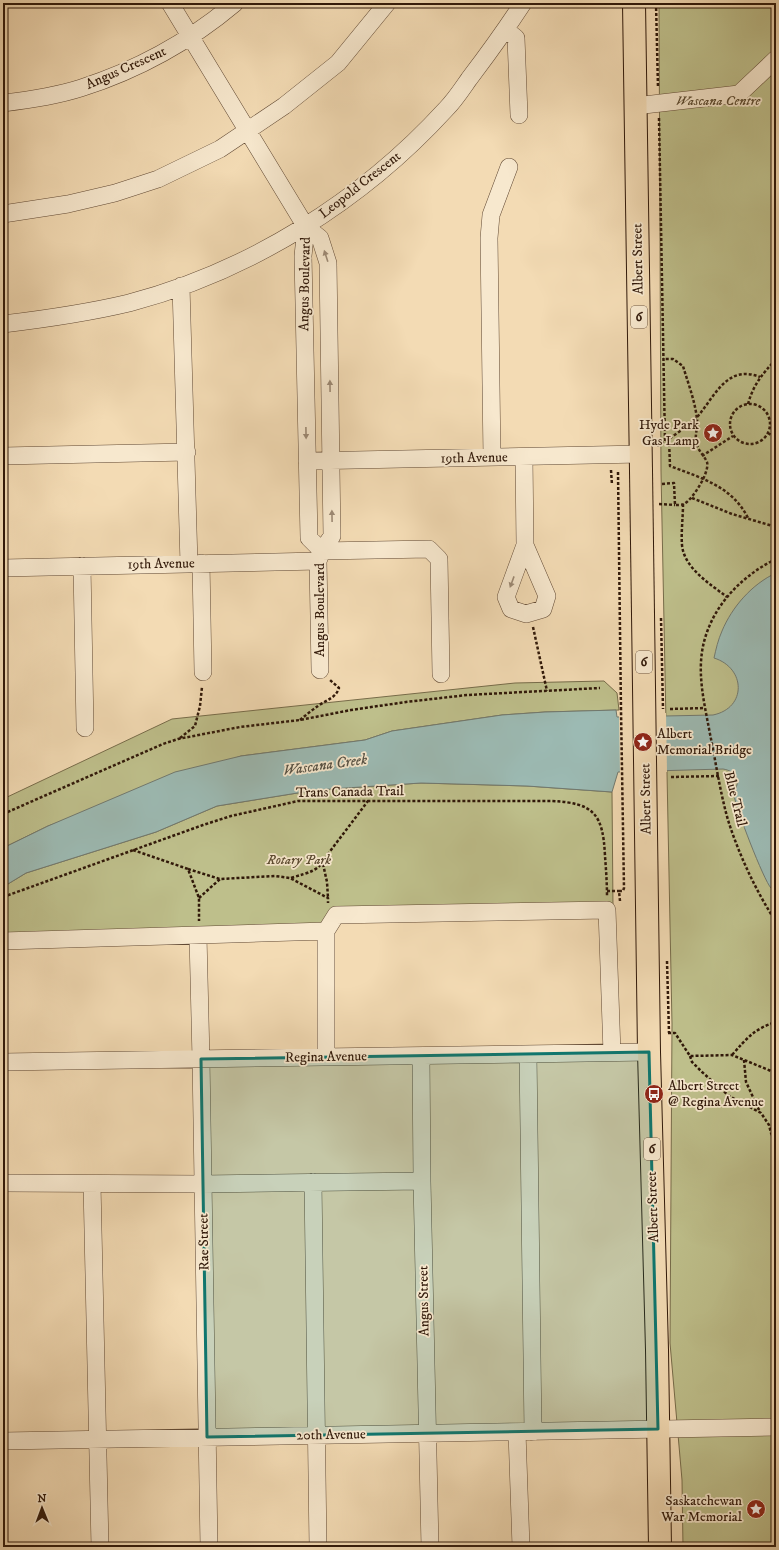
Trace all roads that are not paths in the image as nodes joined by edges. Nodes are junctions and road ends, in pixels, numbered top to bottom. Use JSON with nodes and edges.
{"nodes":[{"id":1,"x":170,"y":3,"type":"edge"},
{"id":2,"x":235,"y":3,"type":"edge"},
{"id":3,"x":387,"y":3,"type":"edge"},
{"id":4,"x":523,"y":3,"type":"edge"},
{"id":5,"x":634,"y":3,"type":"edge"},
{"id":6,"x":506,"y":30,"type":"junction"},
{"id":7,"x":190,"y":38,"type":"junction"},
{"id":8,"x":776,"y":59,"type":"edge"},
{"id":9,"x":3,"y":103,"type":"edge"},
{"id":10,"x":635,"y":106,"type":"junction"},
{"id":11,"x":519,"y":115,"type":"dead end"},
{"id":12,"x":248,"y":132,"type":"junction"},
{"id":13,"x":509,"y":166,"type":"dead end"},
{"id":14,"x":3,"y":214,"type":"edge"},
{"id":15,"x":306,"y":227,"type":"junction"},
{"id":16,"x":181,"y":286,"type":"junction"},
{"id":17,"x":3,"y":324,"type":"edge"},
{"id":18,"x":187,"y":452,"type":"junction"},
{"id":19,"x":3,"y":456,"type":"edge"},
{"id":20,"x":492,"y":457,"type":"junction"},
{"id":21,"x":524,"y":457,"type":"junction"},
{"id":22,"x":331,"y":460,"type":"junction"},
{"id":23,"x":307,"y":461,"type":"junction"},
{"id":24,"x":641,"y":463,"type":"junction"},
{"id":25,"x":525,"y":545,"type":"junction"},
{"id":26,"x":320,"y":556,"type":"junction"},
{"id":27,"x":195,"y":564,"type":"junction"},
{"id":28,"x":82,"y":566,"type":"junction"},
{"id":29,"x":3,"y":568,"type":"edge"},
{"id":30,"x":320,"y":670,"type":"road end"},
{"id":31,"x":203,"y":672,"type":"road end"},
{"id":32,"x":441,"y":674,"type":"dead end"},
{"id":33,"x":84,"y":728,"type":"dead end"},
{"id":34,"x":326,"y":932,"type":"junction"},
{"id":35,"x":198,"y":936,"type":"junction"},
{"id":36,"x":3,"y":941,"type":"edge"},
{"id":37,"x":612,"y":1052,"type":"junction"},
{"id":38,"x":649,"y":1052,"type":"junction"},
{"id":39,"x":528,"y":1054,"type":"junction"},
{"id":40,"x":421,"y":1056,"type":"junction"},
{"id":41,"x":326,"y":1057,"type":"junction"},
{"id":42,"x":201,"y":1059,"type":"junction"},
{"id":43,"x":3,"y":1062,"type":"edge"},
{"id":44,"x":422,"y":1181,"type":"junction"},
{"id":45,"x":313,"y":1182,"type":"junction"},
{"id":46,"x":3,"y":1183,"type":"edge"},
{"id":47,"x":92,"y":1184,"type":"junction"},
{"id":48,"x":204,"y":1184,"type":"junction"},
{"id":49,"x":776,"y":1427,"type":"edge"},
{"id":50,"x":658,"y":1429,"type":"junction"},
{"id":51,"x":525,"y":1432,"type":"junction"},
{"id":52,"x":426,"y":1434,"type":"junction"},
{"id":53,"x":316,"y":1436,"type":"junction"},
{"id":54,"x":207,"y":1437,"type":"junction"},
{"id":55,"x":97,"y":1440,"type":"junction"},
{"id":56,"x":3,"y":1441,"type":"edge"},
{"id":57,"x":100,"y":1547,"type":"edge"},
{"id":58,"x":209,"y":1547,"type":"edge"},
{"id":59,"x":318,"y":1547,"type":"edge"},
{"id":60,"x":430,"y":1547,"type":"edge"},
{"id":61,"x":521,"y":1547,"type":"edge"},
{"id":62,"x":660,"y":1547,"type":"edge"}],
"edges":[{"from":1,"to":7,"type":"street"},
{"from":2,"to":7,"type":"street","name":"Angus Crescent"},
{"from":3,"to":12,"type":"street"},
{"from":4,"to":6,"type":"street","name":"Leopold Crescent"},
{"from":5,"to":10,"type":"main road","name":"Albert Street","number":"6"},
{"from":6,"to":11,"type":"street"},
{"from":6,"to":15,"type":"street","name":"Leopold Crescent"},
{"from":7,"to":9,"type":"street","name":"Angus Crescent"},
{"from":7,"to":12,"type":"street"},
{"from":8,"to":10,"type":"street"},
{"from":10,"to":24,"type":"main road","name":"Albert Street","number":"6"},
{"from":12,"to":14,"type":"street"},
{"from":12,"to":15,"type":"street"},
{"from":13,"to":20,"type":"street"},
{"from":15,"to":16,"type":"street","name":"Leopold Crescent"},
{"from":22,"to":15,"type":"street","name":"Angus Boulevard","one_way":true},
{"from":15,"to":23,"type":"street","name":"Angus Boulevard","one_way":true},
{"from":16,"to":17,"type":"street","name":"Leopold Crescent"},
{"from":16,"to":18,"type":"street"},
{"from":18,"to":19,"type":"street"},
{"from":18,"to":27,"type":"street"},
{"from":20,"to":21,"type":"street","name":"19th Avenue"},
{"from":20,"to":22,"type":"street","name":"19th Avenue"},
{"from":21,"to":24,"type":"street","name":"19th Avenue"},
{"from":21,"to":25,"type":"street"},
{"from":22,"to":23,"type":"street","name":"19th Avenue"},
{"from":26,"to":22,"type":"street","name":"Angus Boulevard","one_way":true},
{"from":23,"to":26,"type":"street","name":"Angus Boulevard"},
{"from":24,"to":38,"type":"main road","name":"Albert Street","number":"6","bridge":true},
{"from":25,"to":25,"type":"street","one_way":true},
{"from":26,"to":27,"type":"street","name":"19th Avenue"},
{"from":26,"to":30,"type":"street","name":"Angus Boulevard"},
{"from":26,"to":32,"type":"street","name":"19th Avenue"},
{"from":27,"to":28,"type":"street","name":"19th Avenue"},
{"from":27,"to":31,"type":"street"},
{"from":28,"to":29,"type":"street","name":"19th Avenue"},
{"from":28,"to":33,"type":"street"},
{"from":34,"to":35,"type":"street"},
{"from":34,"to":37,"type":"street"},
{"from":34,"to":41,"type":"street"},
{"from":35,"to":36,"type":"street"},
{"from":35,"to":42,"type":"street","name":"Rae Street"},
{"from":37,"to":38,"type":"street","name":"Regina Avenue"},
{"from":37,"to":39,"type":"street","name":"Regina Avenue"},
{"from":38,"to":50,"type":"main road","name":"Albert Street","number":"6"},
{"from":39,"to":40,"type":"street","name":"Regina Avenue"},
{"from":39,"to":51,"type":"street"},
{"from":40,"to":41,"type":"street","name":"Regina Avenue"},
{"from":40,"to":44,"type":"street","name":"Angus Street"},
{"from":41,"to":42,"type":"street","name":"Regina Avenue"},
{"from":42,"to":43,"type":"street","name":"Regina Avenue"},
{"from":42,"to":48,"type":"street","name":"Rae Street"},
{"from":44,"to":45,"type":"street"},
{"from":44,"to":52,"type":"street","name":"Angus Street"},
{"from":45,"to":48,"type":"street"},
{"from":45,"to":53,"type":"street"},
{"from":46,"to":47,"type":"street"},
{"from":47,"to":48,"type":"street"},
{"from":47,"to":55,"type":"street"},
{"from":48,"to":54,"type":"street","name":"Rae Street"},
{"from":49,"to":50,"type":"street","name":"20th Avenue"},
{"from":50,"to":51,"type":"street","name":"20th Avenue"},
{"from":50,"to":62,"type":"main road","name":"Albert Street","number":"6"},
{"from":51,"to":52,"type":"street","name":"20th Avenue"},
{"from":51,"to":61,"type":"street"},
{"from":52,"to":53,"type":"street","name":"20th Avenue"},
{"from":52,"to":60,"type":"street","name":"Angus Street"},
{"from":53,"to":54,"type":"street","name":"20th Avenue"},
{"from":53,"to":59,"type":"street"},
{"from":54,"to":55,"type":"street","name":"20th Avenue"},
{"from":54,"to":58,"type":"street","name":"Rae Street"},
{"from":55,"to":56,"type":"street","name":"20th Avenue"},
{"from":55,"to":57,"type":"street"}]}
